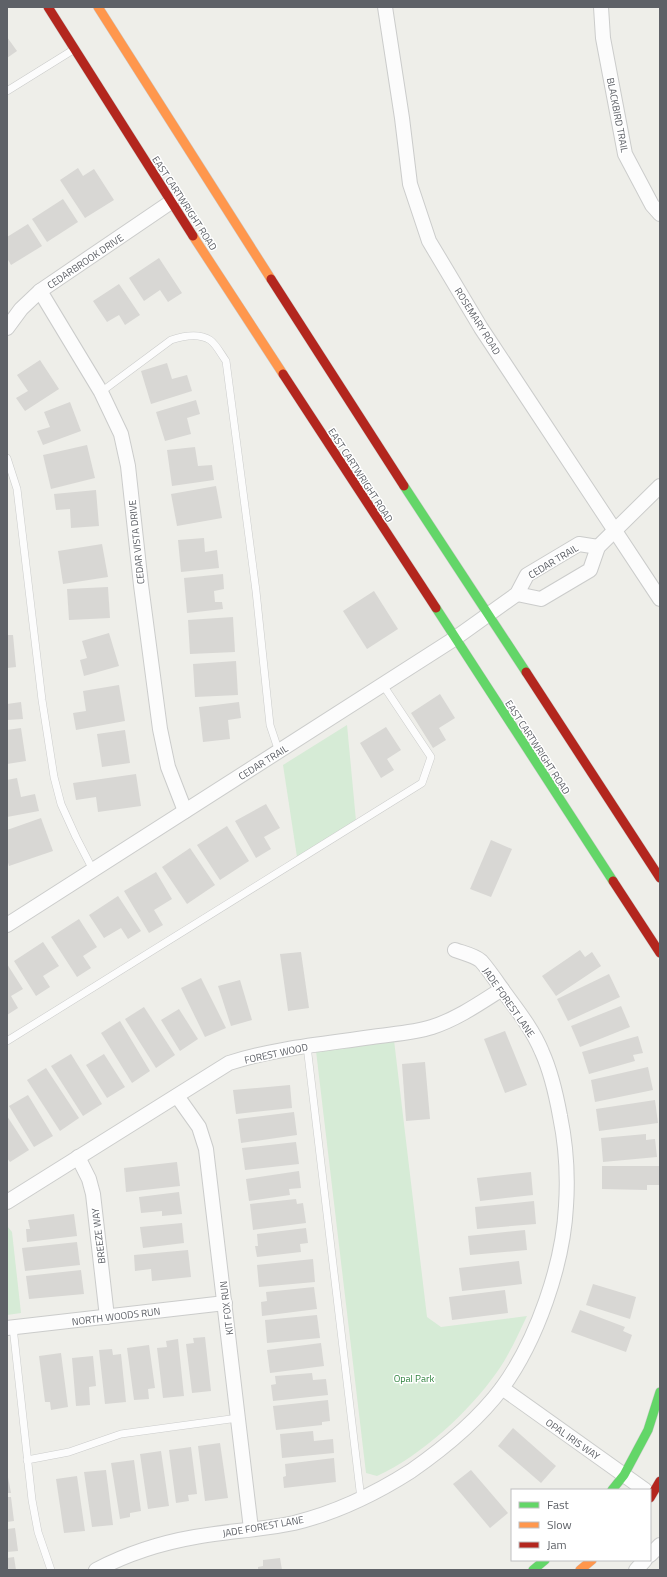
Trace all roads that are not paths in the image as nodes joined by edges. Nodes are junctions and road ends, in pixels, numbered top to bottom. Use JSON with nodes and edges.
{"nodes":[{"id":1,"x":48,"y":7,"type":"edge"},
{"id":2,"x":98,"y":7,"type":"edge"},
{"id":3,"x":385,"y":7,"type":"edge"},
{"id":4,"x":601,"y":7,"type":"edge"},
{"id":5,"x":74,"y":49,"type":"junction"},
{"id":6,"x":7,"y":91,"type":"edge"},
{"id":7,"x":171,"y":202,"type":"junction"},
{"id":8,"x":660,"y":214,"type":"edge"},
{"id":9,"x":40,"y":291,"type":"junction"},
{"id":10,"x":7,"y":328,"type":"edge"},
{"id":11,"x":101,"y":392,"type":"junction"},
{"id":12,"x":7,"y":458,"type":"edge"},
{"id":13,"x":660,"y":486,"type":"edge"},
{"id":14,"x":615,"y":531,"type":"junction"},
{"id":15,"x":598,"y":548,"type":"junction"},
{"id":16,"x":517,"y":594,"type":"junction"},
{"id":17,"x":660,"y":599,"type":"edge"},
{"id":18,"x":487,"y":614,"type":"junction"},
{"id":19,"x":454,"y":639,"type":"junction"},
{"id":20,"x":383,"y":685,"type":"junction"},
{"id":21,"x":279,"y":752,"type":"junction"},
{"id":22,"x":185,"y":811,"type":"junction"},
{"id":23,"x":93,"y":870,"type":"junction"},
{"id":24,"x":660,"y":878,"type":"edge"},
{"id":25,"x":7,"y":925,"type":"edge"},
{"id":26,"x":455,"y":950,"type":"dead end"},
{"id":27,"x":660,"y":953,"type":"edge"},
{"id":28,"x":502,"y":989,"type":"junction"},
{"id":29,"x":7,"y":1041,"type":"edge"},
{"id":30,"x":307,"y":1046,"type":"junction"},
{"id":31,"x":177,"y":1096,"type":"junction"},
{"id":32,"x":78,"y":1157,"type":"junction"},
{"id":33,"x":7,"y":1202,"type":"edge"},
{"id":34,"x":225,"y":1303,"type":"junction"},
{"id":35,"x":107,"y":1317,"type":"junction"},
{"id":36,"x":10,"y":1328,"type":"edge"},
{"id":37,"x":502,"y":1388,"type":"junction"},
{"id":38,"x":660,"y":1392,"type":"edge"},
{"id":39,"x":238,"y":1418,"type":"junction"},
{"id":40,"x":27,"y":1460,"type":"junction"},
{"id":41,"x":624,"y":1475,"type":"junction"},
{"id":42,"x":660,"y":1481,"type":"edge"},
{"id":43,"x":613,"y":1489,"type":"edge"},
{"id":44,"x":643,"y":1489,"type":"edge"},
{"id":45,"x":652,"y":1496,"type":"edge"},
{"id":46,"x":361,"y":1499,"type":"junction"},
{"id":47,"x":251,"y":1529,"type":"junction"},
{"id":48,"x":660,"y":1545,"type":"edge"},
{"id":49,"x":651,"y":1554,"type":"edge"},
{"id":50,"x":544,"y":1561,"type":"edge"},
{"id":51,"x":591,"y":1561,"type":"edge"},
{"id":52,"x":644,"y":1561,"type":"edge"},
{"id":53,"x":51,"y":1570,"type":"edge"},
{"id":54,"x":96,"y":1570,"type":"edge"},
{"id":55,"x":533,"y":1570,"type":"edge"},
{"id":56,"x":580,"y":1570,"type":"edge"},
{"id":57,"x":636,"y":1570,"type":"edge"}],
"edges":[{"from":1,"to":5,"type":"main road","name":"EAST CARTWRIGHT ROAD"},
{"from":2,"to":18,"type":"main road"},
{"from":3,"to":14,"type":"street","name":"ROSEMARY ROAD"},
{"from":4,"to":8,"type":"street","name":"BLACKBIRD TRAIL"},
{"from":5,"to":6,"type":"lane"},
{"from":5,"to":7,"type":"main road","name":"EAST CARTWRIGHT ROAD"},
{"from":7,"to":9,"type":"street","name":"CEDARBROOK DRIVE"},
{"from":7,"to":19,"type":"main road","name":"EAST CARTWRIGHT ROAD"},
{"from":9,"to":10,"type":"street","name":"CEDARBROOK DRIVE"},
{"from":9,"to":11,"type":"street","name":"CEDAR VISTA DRIVE"},
{"from":11,"to":21,"type":"lane"},
{"from":11,"to":22,"type":"street","name":"CEDAR VISTA DRIVE"},
{"from":12,"to":23,"type":"lane"},
{"from":13,"to":14,"type":"street"},
{"from":14,"to":15,"type":"street"},
{"from":14,"to":17,"type":"street","name":"ROSEMARY ROAD"},
{"from":15,"to":16,"type":"street","name":"CEDAR TRAIL"},
{"from":15,"to":16,"type":"street"},
{"from":16,"to":18,"type":"street","name":"CEDAR TRAIL"},
{"from":18,"to":19,"type":"street","name":"CEDAR TRAIL"},
{"from":18,"to":24,"type":"main road"},
{"from":19,"to":20,"type":"street","name":"CEDAR TRAIL"},
{"from":19,"to":27,"type":"main road","name":"EAST CARTWRIGHT ROAD"},
{"from":20,"to":21,"type":"street","name":"CEDAR TRAIL"},
{"from":20,"to":29,"type":"lane"},
{"from":21,"to":22,"type":"street","name":"CEDAR TRAIL"},
{"from":22,"to":23,"type":"street","name":"CEDAR TRAIL"},
{"from":23,"to":25,"type":"street","name":"CEDAR TRAIL"},
{"from":26,"to":28,"type":"street","name":"JADE FOREST LANE"},
{"from":28,"to":30,"type":"street","name":"FOREST WOOD"},
{"from":28,"to":37,"type":"street","name":"JADE FOREST LANE"},
{"from":30,"to":31,"type":"street","name":"FOREST WOOD"},
{"from":30,"to":46,"type":"lane"},
{"from":31,"to":32,"type":"street","name":"FOREST WOOD"},
{"from":31,"to":34,"type":"street","name":"KIT FOX RUN"},
{"from":32,"to":33,"type":"street","name":"FOREST WOOD"},
{"from":32,"to":35,"type":"street","name":"BREEZE WAY"},
{"from":34,"to":35,"type":"street","name":"NORTH WOODS RUN"},
{"from":34,"to":39,"type":"street","name":"KIT FOX RUN"},
{"from":35,"to":36,"type":"street","name":"NORTH WOODS RUN"},
{"from":36,"to":40,"type":"lane"},
{"from":37,"to":41,"type":"street","name":"OPAL IRIS WAY"},
{"from":37,"to":46,"type":"street","name":"JADE FOREST LANE"},
{"from":38,"to":41,"type":"main road"},
{"from":39,"to":40,"type":"lane"},
{"from":39,"to":47,"type":"street","name":"KIT FOX RUN"},
{"from":40,"to":53,"type":"lane"},
{"from":41,"to":43,"type":"main road"},
{"from":41,"to":44,"type":"street","name":"OPAL IRIS WAY"},
{"from":42,"to":45,"type":"main road"},
{"from":46,"to":47,"type":"street","name":"JADE FOREST LANE"},
{"from":47,"to":54,"type":"street","name":"JADE FOREST LANE"},
{"from":48,"to":49,"type":"street"},
{"from":50,"to":55,"type":"main road"},
{"from":51,"to":56,"type":"main road"},
{"from":52,"to":57,"type":"street"}]}
